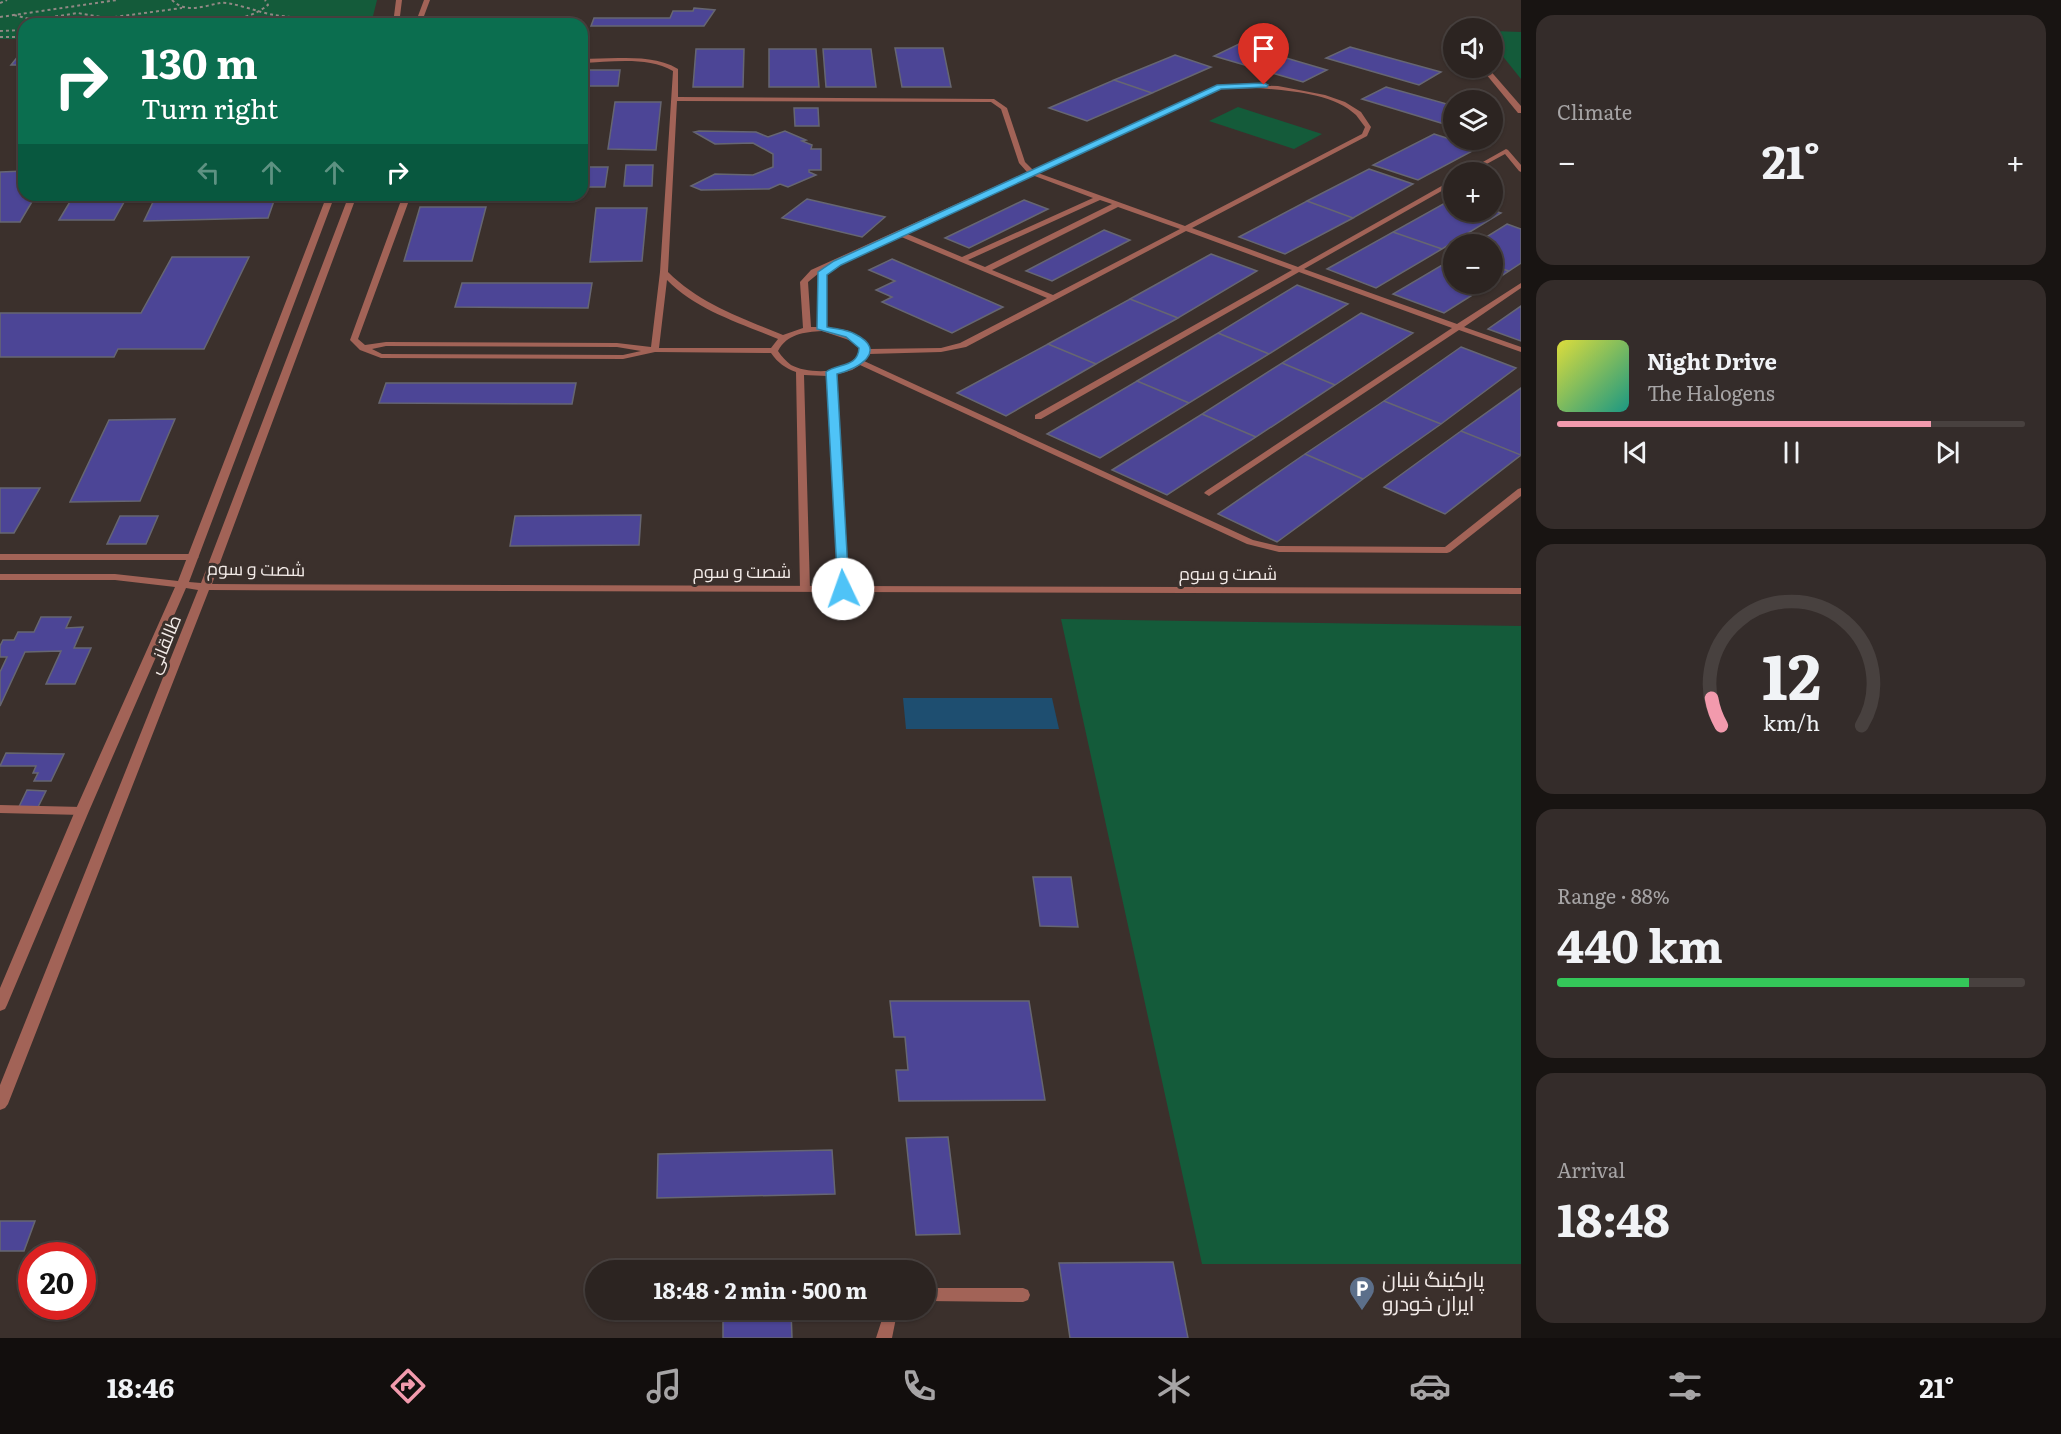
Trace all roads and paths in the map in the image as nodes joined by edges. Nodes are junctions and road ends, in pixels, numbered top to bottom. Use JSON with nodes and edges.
{"nodes":[{"id":1,"x":7,"y":0,"type":"edge"},
{"id":2,"x":117,"y":0,"type":"edge"},
{"id":3,"x":172,"y":0,"type":"edge"},
{"id":4,"x":265,"y":0,"type":"edge"},
{"id":5,"x":399,"y":0,"type":"edge"},
{"id":6,"x":427,"y":0,"type":"edge"},
{"id":7,"x":219,"y":1,"type":"edge"},
{"id":8,"x":0,"y":3,"type":"edge"},
{"id":9,"x":189,"y":7,"type":"junction"},
{"id":10,"x":262,"y":12,"type":"junction"},
{"id":11,"x":14,"y":15,"type":"junction"},
{"id":12,"x":0,"y":17,"type":"edge"},
{"id":13,"x":25,"y":18,"type":"edge"},
{"id":14,"x":42,"y":18,"type":"edge"},
{"id":15,"x":107,"y":18,"type":"joint"},
{"id":16,"x":237,"y":18,"type":"edge"},
{"id":17,"x":309,"y":18,"type":"edge"},
{"id":18,"x":397,"y":18,"type":"edge"},
{"id":19,"x":420,"y":18,"type":"edge"},
{"id":20,"x":18,"y":30,"type":"edge"},
{"id":21,"x":0,"y":31,"type":"edge"},
{"id":22,"x":0,"y":38,"type":"edge"},
{"id":23,"x":18,"y":38,"type":"edge"},
{"id":24,"x":588,"y":61,"type":"edge"},
{"id":25,"x":1493,"y":78,"type":"edge"},
{"id":26,"x":675,"y":99,"type":"junction"},
{"id":27,"x":1521,"y":111,"type":"edge"},
{"id":28,"x":1486,"y":162,"type":"edge"},
{"id":29,"x":1521,"y":170,"type":"edge"},
{"id":30,"x":1032,"y":173,"type":"junction"},
{"id":31,"x":1443,"y":187,"type":"edge"},
{"id":32,"x":1100,"y":197,"type":"junction"},
{"id":33,"x":329,"y":201,"type":"edge"},
{"id":34,"x":351,"y":201,"type":"edge"},
{"id":35,"x":405,"y":201,"type":"edge"},
{"id":36,"x":1118,"y":204,"type":"junction"},
{"id":37,"x":1187,"y":228,"type":"junction"},
{"id":38,"x":900,"y":234,"type":"junction"},
{"id":39,"x":962,"y":260,"type":"junction"},
{"id":40,"x":837,"y":263,"type":"junction"},
{"id":41,"x":1298,"y":269,"type":"junction"},
{"id":42,"x":986,"y":270,"type":"junction"},
{"id":43,"x":664,"y":272,"type":"junction"},
{"id":44,"x":1521,"y":285,"type":"edge"},
{"id":45,"x":1053,"y":298,"type":"junction"},
{"id":46,"x":1458,"y":327,"type":"junction"},
{"id":47,"x":822,"y":329,"type":"junction"},
{"id":48,"x":807,"y":330,"type":"junction"},
{"id":49,"x":783,"y":338,"type":"junction"},
{"id":50,"x":655,"y":350,"type":"junction"},
{"id":51,"x":1521,"y":350,"type":"edge"},
{"id":52,"x":774,"y":351,"type":"junction"},
{"id":53,"x":864,"y":352,"type":"junction"},
{"id":54,"x":859,"y":362,"type":"junction"},
{"id":55,"x":800,"y":370,"type":"junction"},
{"id":56,"x":831,"y":372,"type":"junction"},
{"id":57,"x":1038,"y":417,"type":"dead end"},
{"id":58,"x":1521,"y":491,"type":"edge"},
{"id":59,"x":1209,"y":493,"type":"dead end"},
{"id":60,"x":0,"y":557,"type":"edge"},
{"id":61,"x":194,"y":557,"type":"junction"},
{"id":62,"x":0,"y":577,"type":"edge"},
{"id":63,"x":183,"y":584,"type":"junction"},
{"id":64,"x":205,"y":586,"type":"junction"},
{"id":65,"x":805,"y":589,"type":"junction"},
{"id":66,"x":843,"y":589,"type":"junction"},
{"id":67,"x":1521,"y":591,"type":"edge"},
{"id":68,"x":0,"y":809,"type":"edge"},
{"id":69,"x":82,"y":811,"type":"junction"},
{"id":70,"x":0,"y":1005,"type":"edge"},
{"id":71,"x":0,"y":1104,"type":"edge"},
{"id":72,"x":936,"y":1295,"type":"edge"},
{"id":73,"x":1023,"y":1295,"type":"dead end"},
{"id":74,"x":889,"y":1320,"type":"edge"},
{"id":75,"x":884,"y":1338,"type":"edge"}],
"edges":[{"from":1,"to":8,"type":"path"},
{"from":2,"to":11,"type":"path"},
{"from":3,"to":9,"type":"path"},
{"from":4,"to":10,"type":"path"},
{"from":5,"to":18,"type":"street"},
{"from":6,"to":19,"type":"street"},
{"from":7,"to":9,"type":"path"},
{"from":7,"to":10,"type":"path"},
{"from":9,"to":15,"type":"path"},
{"from":10,"to":16,"type":"path"},
{"from":10,"to":17,"type":"path"},
{"from":11,"to":12,"type":"path"},
{"from":11,"to":13,"type":"path"},
{"from":14,"to":15,"type":"path"},
{"from":20,"to":21,"type":"path"},
{"from":22,"to":23,"type":"path"},
{"from":24,"to":26,"type":"lane"},
{"from":25,"to":27,"type":"street"},
{"from":26,"to":30,"type":"lane"},
{"from":26,"to":43,"type":"lane"},
{"from":28,"to":29,"type":"lane"},
{"from":30,"to":32,"type":"lane"},
{"from":30,"to":37,"type":"lane"},
{"from":30,"to":38,"type":"lane"},
{"from":31,"to":41,"type":"lane"},
{"from":32,"to":36,"type":"lane"},
{"from":32,"to":39,"type":"lane"},
{"from":33,"to":61,"type":"street","name":"طالقانی"},
{"from":34,"to":64,"type":"street","name":"طالقانی"},
{"from":35,"to":50,"type":"lane"},
{"from":36,"to":37,"type":"lane"},
{"from":36,"to":42,"type":"lane"},
{"from":37,"to":41,"type":"lane"},
{"from":37,"to":45,"type":"lane"},
{"from":38,"to":39,"type":"lane"},
{"from":38,"to":40,"type":"lane"},
{"from":39,"to":42,"type":"lane"},
{"from":40,"to":47,"type":"lane"},
{"from":40,"to":48,"type":"lane"},
{"from":41,"to":46,"type":"lane"},
{"from":41,"to":57,"type":"lane"},
{"from":42,"to":45,"type":"lane"},
{"from":43,"to":49,"type":"lane"},
{"from":43,"to":50,"type":"lane"},
{"from":44,"to":46,"type":"lane"},
{"from":45,"to":53,"type":"lane"},
{"from":46,"to":51,"type":"lane"},
{"from":46,"to":59,"type":"lane"},
{"from":47,"to":48,"type":"lane"},
{"from":47,"to":53,"type":"lane"},
{"from":48,"to":49,"type":"lane"},
{"from":49,"to":52,"type":"lane"},
{"from":50,"to":52,"type":"lane"},
{"from":52,"to":55,"type":"lane"},
{"from":53,"to":54,"type":"lane"},
{"from":54,"to":56,"type":"lane"},
{"from":54,"to":58,"type":"lane"},
{"from":55,"to":56,"type":"lane"},
{"from":55,"to":65,"type":"lane"},
{"from":56,"to":66,"type":"lane"},
{"from":60,"to":61,"type":"lane"},
{"from":61,"to":63,"type":"street","name":"طالقانی"},
{"from":62,"to":63,"type":"street","name":"شصت و سوم"},
{"from":63,"to":64,"type":"street","name":"شصت و سوم"},
{"from":63,"to":69,"type":"street","name":"طالقانی"},
{"from":64,"to":65,"type":"street","name":"شصت و سوم"},
{"from":64,"to":71,"type":"street","name":"طالقانی"},
{"from":65,"to":66,"type":"street","name":"شصت و سوم"},
{"from":66,"to":67,"type":"street","name":"شصت و سوم"},
{"from":68,"to":69,"type":"lane"},
{"from":69,"to":70,"type":"street","name":"طالقانی"},
{"from":72,"to":73,"type":"lane"},
{"from":74,"to":75,"type":"lane"}]}
